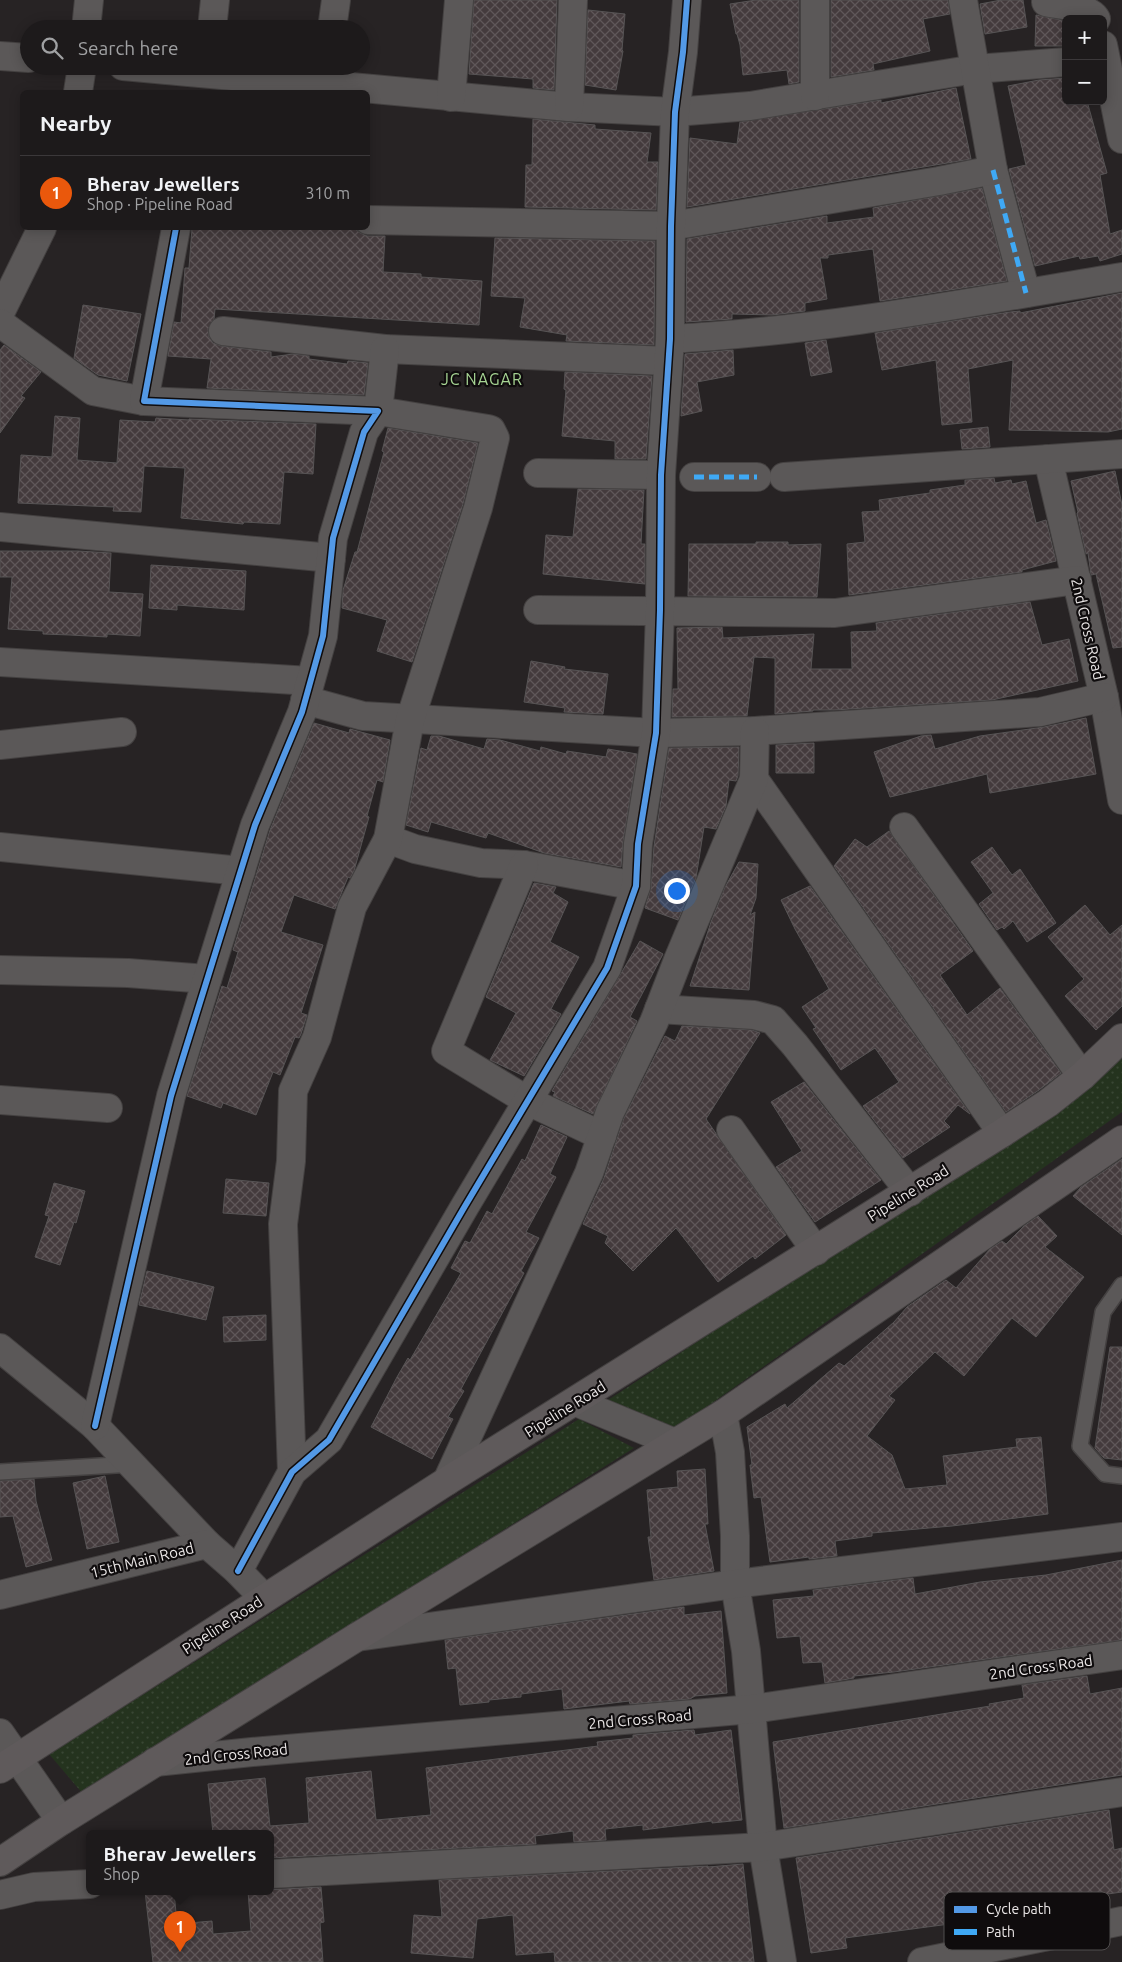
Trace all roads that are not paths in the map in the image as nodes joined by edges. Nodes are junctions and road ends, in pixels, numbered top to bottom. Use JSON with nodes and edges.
{"nodes":[{"id":1,"x":89,"y":0,"type":"edge"},
{"id":2,"x":215,"y":0,"type":"edge"},
{"id":3,"x":336,"y":0,"type":"edge"},
{"id":4,"x":459,"y":0,"type":"edge"},
{"id":5,"x":573,"y":0,"type":"edge"},
{"id":6,"x":687,"y":0,"type":"edge"},
{"id":7,"x":815,"y":0,"type":"edge"},
{"id":8,"x":963,"y":0,"type":"edge"},
{"id":9,"x":1046,"y":2,"type":"dead end"},
{"id":10,"x":1094,"y":15,"type":"edge"},
{"id":11,"x":87,"y":20,"type":"edge"},
{"id":12,"x":213,"y":20,"type":"edge"},
{"id":13,"x":333,"y":20,"type":"edge"},
{"id":14,"x":1109,"y":54,"type":"edge"},
{"id":15,"x":0,"y":56,"type":"edge"},
{"id":16,"x":20,"y":57,"type":"edge"},
{"id":17,"x":1062,"y":62,"type":"edge"},
{"id":18,"x":975,"y":69,"type":"junction"},
{"id":19,"x":81,"y":75,"type":"edge"},
{"id":20,"x":190,"y":75,"type":"edge"},
{"id":21,"x":205,"y":77,"type":"edge"},
{"id":22,"x":325,"y":82,"type":"edge"},
{"id":23,"x":78,"y":90,"type":"edge"},
{"id":24,"x":815,"y":96,"type":"junction"},
{"id":25,"x":451,"y":97,"type":"junction"},
{"id":26,"x":569,"y":107,"type":"junction"},
{"id":27,"x":675,"y":112,"type":"junction"},
{"id":28,"x":1122,"y":139,"type":"edge"},
{"id":29,"x":992,"y":170,"type":"junction"},
{"id":30,"x":370,"y":220,"type":"edge"},
{"id":31,"x":671,"y":226,"type":"junction"},
{"id":32,"x":41,"y":230,"type":"edge"},
{"id":33,"x":176,"y":230,"type":"edge"},
{"id":34,"x":1122,"y":277,"type":"edge"},
{"id":35,"x":1026,"y":293,"type":"junction"},
{"id":36,"x":0,"y":313,"type":"edge"},
{"id":37,"x":0,"y":323,"type":"edge"},
{"id":38,"x":223,"y":331,"type":"dead end"},
{"id":39,"x":385,"y":349,"type":"junction"},
{"id":40,"x":669,"y":350,"type":"junction"},
{"id":41,"x":144,"y":401,"type":"junction"},
{"id":42,"x":378,"y":411,"type":"junction"},
{"id":43,"x":1122,"y":454,"type":"edge"},
{"id":44,"x":1048,"y":459,"type":"junction"},
{"id":45,"x":538,"y":473,"type":"dead end"},
{"id":46,"x":661,"y":475,"type":"junction"},
{"id":47,"x":757,"y":477,"type":"dead end"},
{"id":48,"x":784,"y":477,"type":"dead end"},
{"id":49,"x":694,"y":478,"type":"dead end"},
{"id":50,"x":0,"y":527,"type":"edge"},
{"id":51,"x":331,"y":558,"type":"junction"},
{"id":52,"x":1076,"y":580,"type":"junction"},
{"id":53,"x":538,"y":610,"type":"dead end"},
{"id":54,"x":660,"y":610,"type":"junction"},
{"id":55,"x":0,"y":662,"type":"edge"},
{"id":56,"x":307,"y":690,"type":"junction"},
{"id":57,"x":1104,"y":697,"type":"junction"},
{"id":58,"x":410,"y":720,"type":"junction"},
{"id":59,"x":755,"y":731,"type":"junction"},
{"id":60,"x":122,"y":732,"type":"dead end"},
{"id":61,"x":656,"y":733,"type":"junction"},
{"id":62,"x":0,"y":745,"type":"edge"},
{"id":63,"x":754,"y":779,"type":"junction"},
{"id":64,"x":1122,"y":800,"type":"edge"},
{"id":65,"x":904,"y":827,"type":"dead end"},
{"id":66,"x":388,"y":839,"type":"junction"},
{"id":67,"x":0,"y":847,"type":"edge"},
{"id":68,"x":524,"y":865,"type":"junction"},
{"id":69,"x":241,"y":871,"type":"junction"},
{"id":70,"x":636,"y":886,"type":"junction"},
{"id":71,"x":0,"y":970,"type":"edge"},
{"id":72,"x":207,"y":978,"type":"junction"},
{"id":73,"x":659,"y":1009,"type":"junction"},
{"id":74,"x":1122,"y":1038,"type":"edge"},
{"id":75,"x":1082,"y":1076,"type":"junction"},
{"id":76,"x":0,"y":1100,"type":"edge"},
{"id":77,"x":528,"y":1101,"type":"junction"},
{"id":78,"x":108,"y":1108,"type":"dead end"},
{"id":79,"x":731,"y":1130,"type":"dead end"},
{"id":80,"x":1002,"y":1133,"type":"junction"},
{"id":81,"x":602,"y":1136,"type":"junction"},
{"id":82,"x":1122,"y":1140,"type":"edge"},
{"id":83,"x":910,"y":1192,"type":"junction"},
{"id":84,"x":816,"y":1251,"type":"junction"},
{"id":85,"x":1122,"y":1285,"type":"edge"},
{"id":86,"x":0,"y":1348,"type":"edge"},
{"id":87,"x":576,"y":1402,"type":"junction"},
{"id":88,"x":723,"y":1414,"type":"junction"},
{"id":89,"x":95,"y":1426,"type":"junction"},
{"id":90,"x":675,"y":1443,"type":"junction"},
{"id":91,"x":133,"y":1464,"type":"junction"},
{"id":92,"x":0,"y":1472,"type":"edge"},
{"id":93,"x":292,"y":1472,"type":"junction"},
{"id":94,"x":1122,"y":1476,"type":"edge"},
{"id":95,"x":448,"y":1481,"type":"junction"},
{"id":96,"x":1122,"y":1537,"type":"edge"},
{"id":97,"x":207,"y":1544,"type":"junction"},
{"id":98,"x":238,"y":1571,"type":"junction"},
{"id":99,"x":735,"y":1584,"type":"junction"},
{"id":100,"x":0,"y":1595,"type":"edge"},
{"id":101,"x":264,"y":1598,"type":"junction"},
{"id":102,"x":357,"y":1637,"type":"junction"},
{"id":103,"x":1122,"y":1655,"type":"edge"},
{"id":104,"x":752,"y":1709,"type":"junction"},
{"id":105,"x":0,"y":1733,"type":"edge"},
{"id":106,"x":155,"y":1762,"type":"junction"},
{"id":107,"x":9,"y":1763,"type":"edge"},
{"id":108,"x":1122,"y":1792,"type":"edge"},
{"id":109,"x":61,"y":1821,"type":"junction"},
{"id":110,"x":763,"y":1847,"type":"junction"},
{"id":111,"x":0,"y":1862,"type":"edge"},
{"id":112,"x":274,"y":1874,"type":"edge"},
{"id":113,"x":86,"y":1884,"type":"edge"},
{"id":114,"x":0,"y":1895,"type":"edge"},
{"id":115,"x":981,"y":1950,"type":"edge"},
{"id":116,"x":782,"y":1962,"type":"edge"},
{"id":117,"x":922,"y":1962,"type":"edge"}],
"edges":[{"from":1,"to":11,"type":"street"},
{"from":2,"to":12,"type":"street"},
{"from":3,"to":13,"type":"street"},
{"from":4,"to":25,"type":"street"},
{"from":5,"to":26,"type":"street"},
{"from":6,"to":27,"type":"street"},
{"from":7,"to":24,"type":"street"},
{"from":8,"to":18,"type":"street"},
{"from":9,"to":10,"type":"street"},
{"from":14,"to":28,"type":"street"},
{"from":15,"to":16,"type":"street"},
{"from":17,"to":18,"type":"street"},
{"from":18,"to":24,"type":"street"},
{"from":18,"to":29,"type":"street"},
{"from":19,"to":23,"type":"street"},
{"from":20,"to":21,"type":"street"},
{"from":21,"to":22,"type":"street"},
{"from":22,"to":25,"type":"street"},
{"from":24,"to":27,"type":"street"},
{"from":25,"to":26,"type":"street"},
{"from":26,"to":27,"type":"street"},
{"from":27,"to":31,"type":"street"},
{"from":29,"to":31,"type":"street"},
{"from":29,"to":35,"type":"street"},
{"from":30,"to":31,"type":"street"},
{"from":31,"to":40,"type":"street"},
{"from":32,"to":36,"type":"street"},
{"from":33,"to":41,"type":"street"},
{"from":34,"to":35,"type":"street"},
{"from":35,"to":40,"type":"street"},
{"from":37,"to":41,"type":"street"},
{"from":38,"to":39,"type":"street"},
{"from":39,"to":40,"type":"street"},
{"from":39,"to":42,"type":"street"},
{"from":40,"to":46,"type":"street"},
{"from":41,"to":42,"type":"street"},
{"from":42,"to":51,"type":"street"},
{"from":42,"to":58,"type":"street"},
{"from":43,"to":44,"type":"street"},
{"from":44,"to":48,"type":"street"},
{"from":44,"to":52,"type":"street","name":"2nd Cross Road"},
{"from":45,"to":46,"type":"street"},
{"from":46,"to":54,"type":"street"},
{"from":47,"to":49,"type":"street"},
{"from":50,"to":51,"type":"street"},
{"from":51,"to":56,"type":"street"},
{"from":52,"to":54,"type":"street"},
{"from":52,"to":57,"type":"street","name":"2nd Cross Road"},
{"from":53,"to":54,"type":"street"},
{"from":54,"to":61,"type":"street"},
{"from":55,"to":56,"type":"street"},
{"from":56,"to":58,"type":"street"},
{"from":56,"to":69,"type":"street"},
{"from":57,"to":59,"type":"street"},
{"from":57,"to":64,"type":"street","name":"2nd Cross Road"},
{"from":58,"to":61,"type":"street"},
{"from":58,"to":66,"type":"street"},
{"from":59,"to":61,"type":"street"},
{"from":59,"to":63,"type":"street"},
{"from":60,"to":62,"type":"street"},
{"from":61,"to":70,"type":"street"},
{"from":63,"to":73,"type":"street"},
{"from":63,"to":80,"type":"street"},
{"from":65,"to":75,"type":"street"},
{"from":66,"to":68,"type":"street"},
{"from":66,"to":93,"type":"street"},
{"from":67,"to":69,"type":"street"},
{"from":68,"to":70,"type":"street"},
{"from":68,"to":77,"type":"street"},
{"from":69,"to":72,"type":"street"},
{"from":70,"to":77,"type":"street"},
{"from":71,"to":72,"type":"street"},
{"from":72,"to":89,"type":"street"},
{"from":73,"to":81,"type":"street"},
{"from":73,"to":83,"type":"street"},
{"from":74,"to":75,"type":"main road","name":"Pipeline Road"},
{"from":75,"to":80,"type":"main road","name":"Pipeline Road"},
{"from":76,"to":78,"type":"street"},
{"from":77,"to":81,"type":"street"},
{"from":77,"to":93,"type":"street"},
{"from":79,"to":84,"type":"street"},
{"from":80,"to":83,"type":"main road","name":"Pipeline Road"},
{"from":81,"to":95,"type":"street"},
{"from":82,"to":88,"type":"main road"},
{"from":83,"to":84,"type":"main road","name":"Pipeline Road"},
{"from":84,"to":87,"type":"main road","name":"Pipeline Road"},
{"from":85,"to":94,"type":"lane"},
{"from":86,"to":89,"type":"street"},
{"from":87,"to":90,"type":"street"},
{"from":87,"to":95,"type":"main road","name":"Pipeline Road"},
{"from":88,"to":90,"type":"main road"},
{"from":88,"to":99,"type":"street"},
{"from":89,"to":91,"type":"street"},
{"from":90,"to":102,"type":"main road"},
{"from":91,"to":92,"type":"lane"},
{"from":91,"to":97,"type":"street"},
{"from":93,"to":98,"type":"street"},
{"from":95,"to":101,"type":"main road","name":"Pipeline Road"},
{"from":96,"to":99,"type":"street"},
{"from":97,"to":98,"type":"street","name":"15th Main Road"},
{"from":97,"to":100,"type":"street","name":"15th Main Road"},
{"from":98,"to":101,"type":"street","name":"15th Main Road"},
{"from":99,"to":102,"type":"street"},
{"from":99,"to":104,"type":"street"},
{"from":101,"to":107,"type":"main road","name":"Pipeline Road"},
{"from":102,"to":106,"type":"main road"},
{"from":103,"to":104,"type":"street","name":"2nd Cross Road"},
{"from":104,"to":106,"type":"street","name":"2nd Cross Road"},
{"from":104,"to":110,"type":"street"},
{"from":105,"to":107,"type":"street"},
{"from":106,"to":109,"type":"main road"},
{"from":107,"to":109,"type":"street"},
{"from":108,"to":110,"type":"street"},
{"from":109,"to":111,"type":"main road"},
{"from":110,"to":112,"type":"street"},
{"from":110,"to":116,"type":"street"},
{"from":113,"to":114,"type":"street"},
{"from":115,"to":117,"type":"street"}]}
